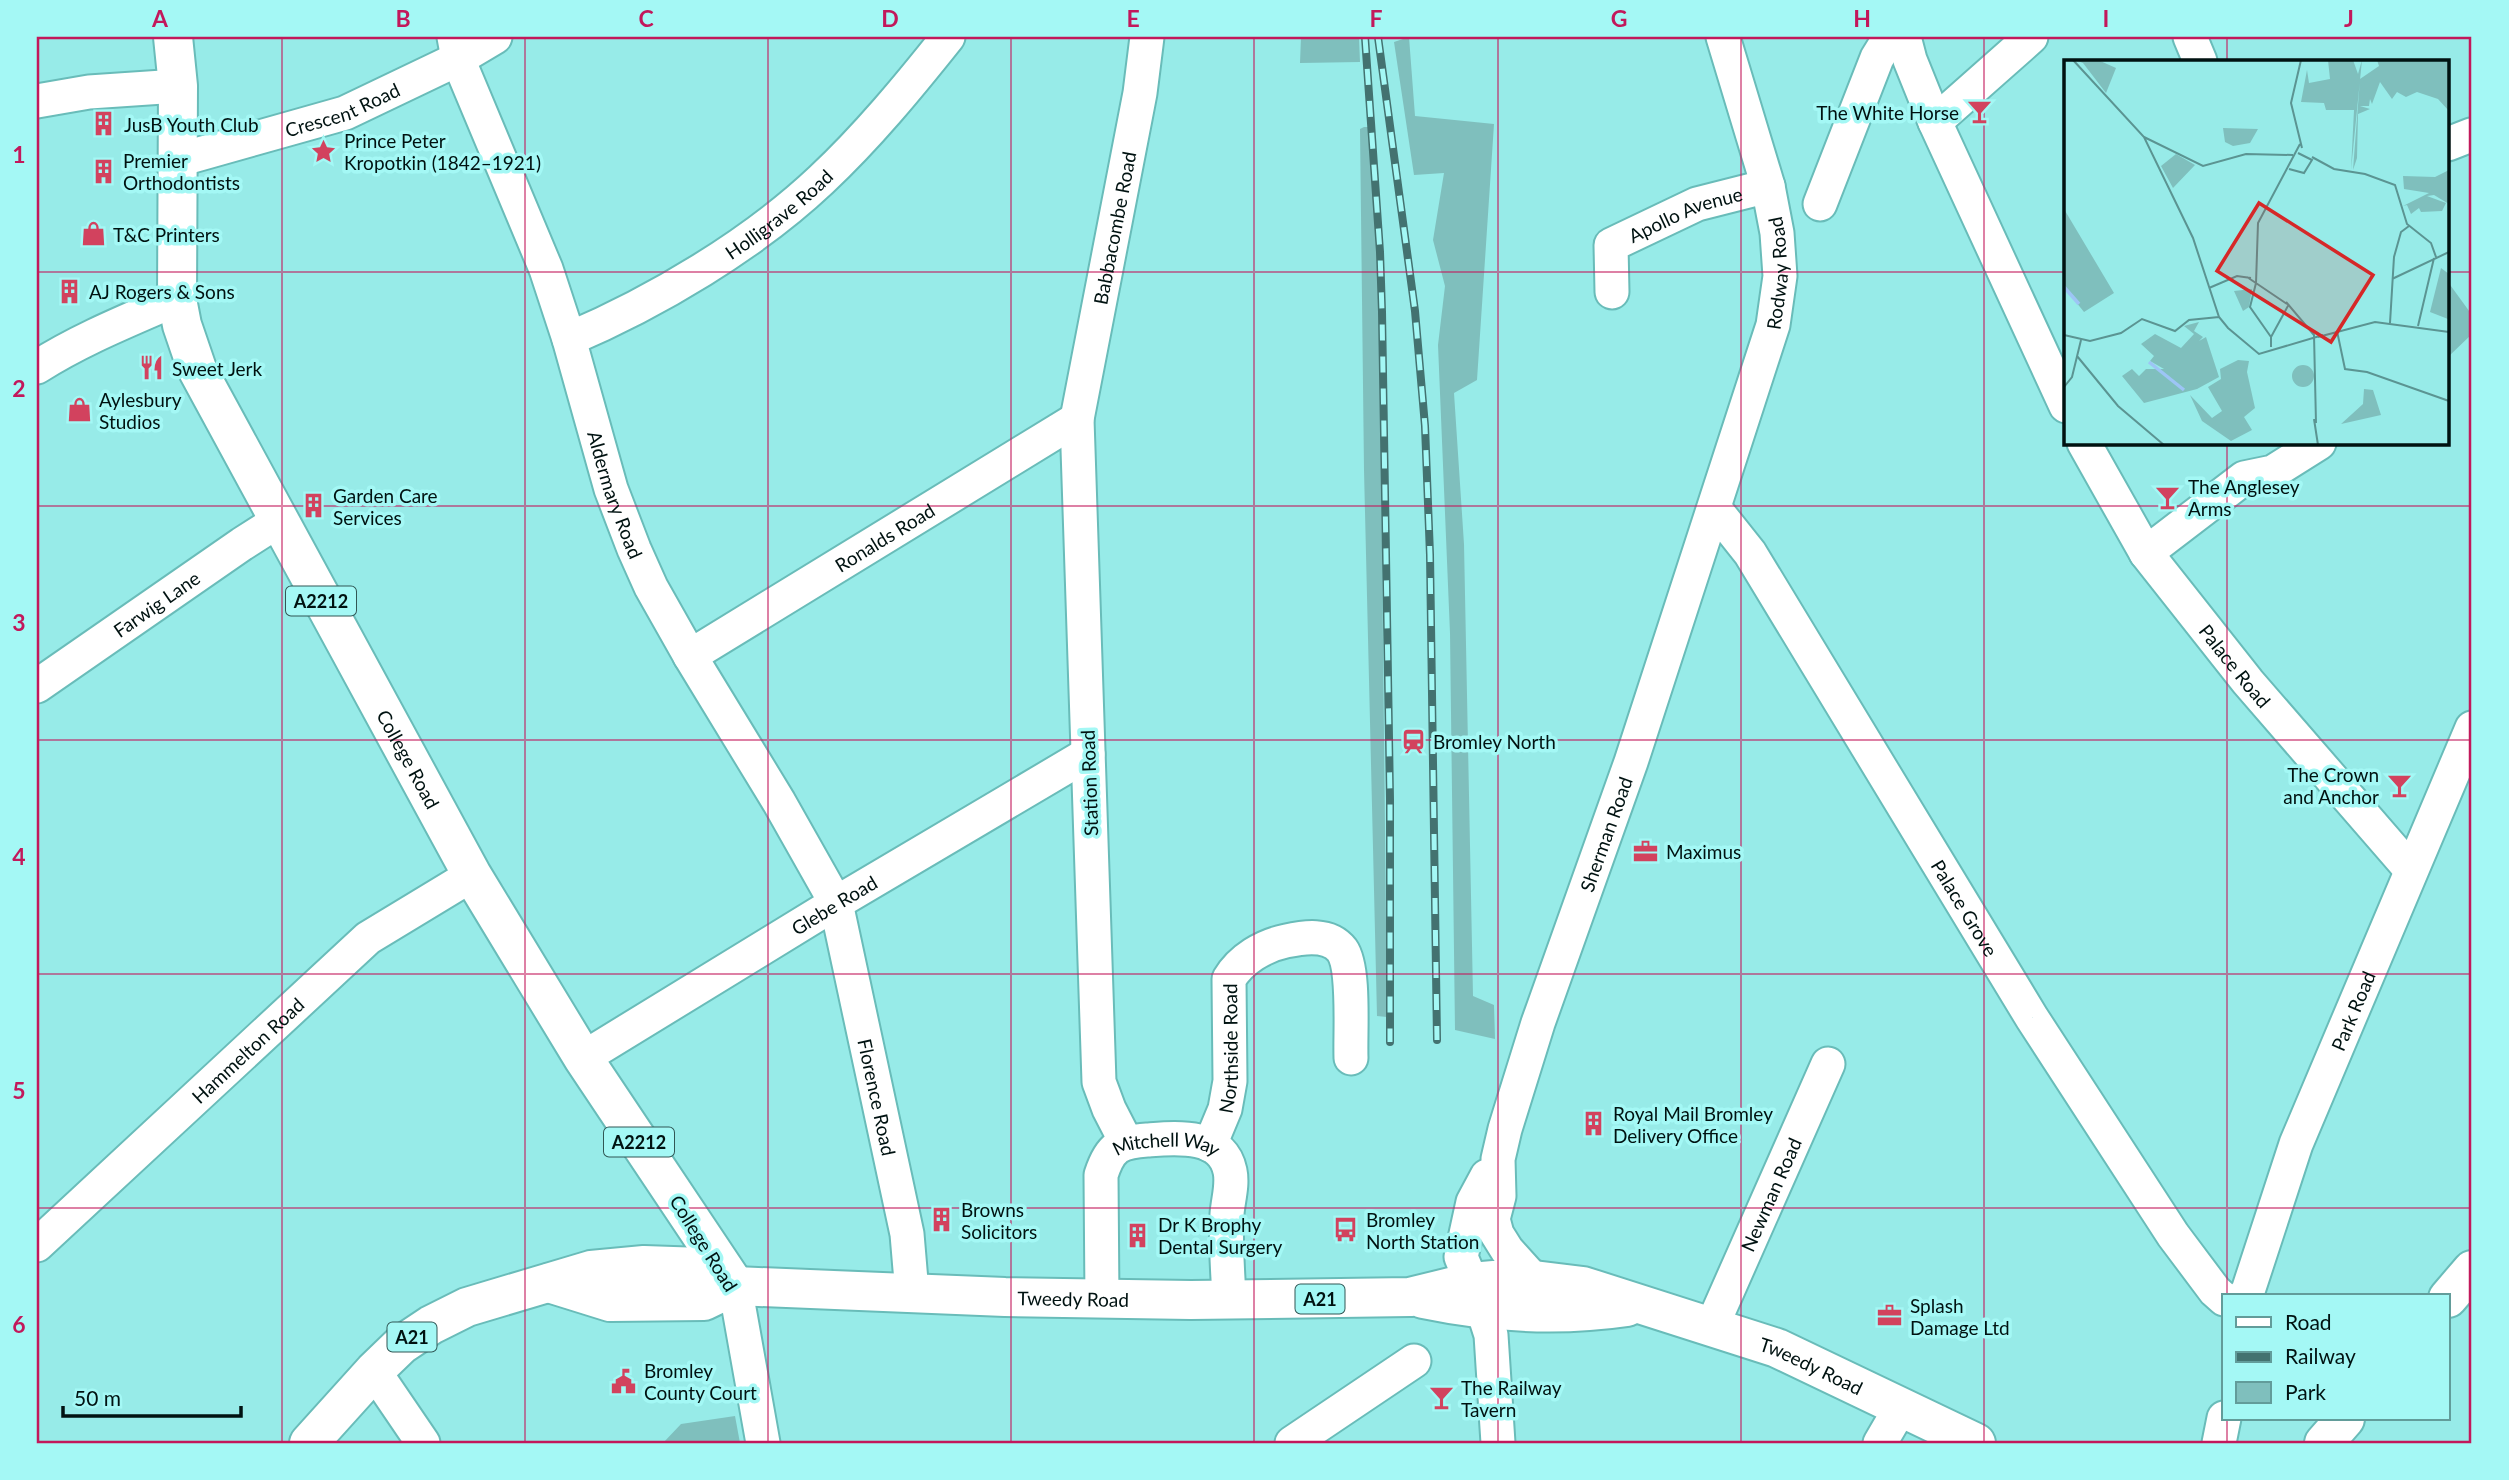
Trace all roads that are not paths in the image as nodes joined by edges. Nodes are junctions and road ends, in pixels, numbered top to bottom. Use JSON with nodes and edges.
{"nodes":[{"id":1,"x":173,"y":37,"type":"edge"},
{"id":2,"x":495,"y":37,"type":"edge"},
{"id":3,"x":948,"y":37,"type":"edge"},
{"id":4,"x":1147,"y":37,"type":"edge"},
{"id":5,"x":1723,"y":37,"type":"edge"},
{"id":6,"x":1890,"y":37,"type":"edge"},
{"id":7,"x":1904,"y":37,"type":"edge"},
{"id":8,"x":2031,"y":37,"type":"edge"},
{"id":9,"x":2190,"y":37,"type":"edge"},
{"id":10,"x":456,"y":48,"type":"edge"},
{"id":11,"x":2200,"y":60,"type":"edge"},
{"id":12,"x":178,"y":86,"type":"junction"},
{"id":13,"x":37,"y":101,"type":"edge"},
{"id":14,"x":1935,"y":122,"type":"junction"},
{"id":15,"x":178,"y":160,"type":"junction"},
{"id":16,"x":1768,"y":186,"type":"junction"},
{"id":17,"x":1820,"y":204,"type":"dead end"},
{"id":18,"x":1612,"y":292,"type":"dead end"},
{"id":19,"x":177,"y":299,"type":"junction"},
{"id":20,"x":569,"y":339,"type":"junction"},
{"id":21,"x":37,"y":367,"type":"edge"},
{"id":22,"x":2064,"y":402,"type":"edge"},
{"id":23,"x":1077,"y":418,"type":"junction"},
{"id":24,"x":2085,"y":444,"type":"edge"},
{"id":25,"x":2317,"y":444,"type":"edge"},
{"id":26,"x":1715,"y":509,"type":"junction"},
{"id":27,"x":278,"y":521,"type":"junction"},
{"id":28,"x":2146,"y":553,"type":"junction"},
{"id":29,"x":690,"y":656,"type":"junction"},
{"id":30,"x":37,"y":686,"type":"edge"},
{"id":31,"x":2472,"y":728,"type":"edge"},
{"id":32,"x":1088,"y":754,"type":"junction"},
{"id":33,"x":2412,"y":870,"type":"junction"},
{"id":34,"x":472,"y":875,"type":"junction"},
{"id":35,"x":836,"y":903,"type":"junction"},
{"id":36,"x":583,"y":1058,"type":"junction"},
{"id":37,"x":1351,"y":1058,"type":"dead end"},
{"id":38,"x":1828,"y":1064,"type":"dead end"},
{"id":39,"x":1126,"y":1142,"type":"junction"},
{"id":40,"x":1210,"y":1145,"type":"junction"},
{"id":41,"x":1498,"y":1159,"type":"junction"},
{"id":42,"x":683,"y":1207,"type":"junction"},
{"id":43,"x":37,"y":1245,"type":"edge"},
{"id":44,"x":644,"y":1265,"type":"junction"},
{"id":45,"x":2472,"y":1270,"type":"edge"},
{"id":46,"x":1534,"y":1280,"type":"junction"},
{"id":47,"x":549,"y":1283,"type":"junction"},
{"id":48,"x":1472,"y":1283,"type":"junction"},
{"id":49,"x":735,"y":1286,"type":"junction"},
{"id":50,"x":912,"y":1293,"type":"junction"},
{"id":51,"x":2246,"y":1294,"type":"edge"},
{"id":52,"x":2450,"y":1296,"type":"edge"},
{"id":53,"x":2222,"y":1297,"type":"edge"},
{"id":54,"x":1102,"y":1300,"type":"junction"},
{"id":55,"x":1229,"y":1300,"type":"junction"},
{"id":56,"x":1640,"y":1306,"type":"junction"},
{"id":57,"x":1712,"y":1326,"type":"junction"},
{"id":58,"x":1414,"y":1361,"type":"dead end"},
{"id":59,"x":373,"y":1371,"type":"junction"},
{"id":60,"x":1901,"y":1406,"type":"junction"},
{"id":61,"x":2224,"y":1420,"type":"edge"},
{"id":62,"x":2344,"y":1420,"type":"edge"},
{"id":63,"x":309,"y":1443,"type":"edge"},
{"id":64,"x":423,"y":1443,"type":"edge"},
{"id":65,"x":763,"y":1443,"type":"edge"},
{"id":66,"x":1292,"y":1443,"type":"edge"},
{"id":67,"x":1498,"y":1443,"type":"edge"},
{"id":68,"x":1880,"y":1443,"type":"edge"},
{"id":69,"x":1976,"y":1443,"type":"edge"},
{"id":70,"x":2219,"y":1443,"type":"edge"},
{"id":71,"x":2324,"y":1443,"type":"edge"}],
"edges":[{"from":1,"to":12,"type":"main road","name":"College Road","number":"A2212"},
{"from":2,"to":10,"type":"street","name":"Crescent Road"},
{"from":3,"to":20,"type":"street","name":"Holligrave Road"},
{"from":4,"to":23,"type":"street","name":"Babbacombe Road"},
{"from":5,"to":16,"type":"street","name":"Rodway Road"},
{"from":6,"to":17,"type":"street"},
{"from":7,"to":14,"type":"street"},
{"from":8,"to":14,"type":"street"},
{"from":9,"to":11,"type":"street"},
{"from":10,"to":15,"type":"street","name":"Crescent Road"},
{"from":10,"to":20,"type":"street","name":"Aldermary Road"},
{"from":12,"to":13,"type":"street"},
{"from":12,"to":15,"type":"main road","name":"College Road","number":"A2212"},
{"from":14,"to":22,"type":"street"},
{"from":15,"to":19,"type":"main road","name":"College Road","number":"A2212"},
{"from":16,"to":18,"type":"street","name":"Apollo Avenue"},
{"from":16,"to":26,"type":"street","name":"Rodway Road"},
{"from":19,"to":21,"type":"street"},
{"from":19,"to":27,"type":"main road","name":"College Road","number":"A2212"},
{"from":20,"to":29,"type":"street","name":"Aldermary Road"},
{"from":23,"to":29,"type":"street","name":"Ronalds Road"},
{"from":23,"to":32,"type":"street","name":"Station Road"},
{"from":24,"to":28,"type":"street","name":"Palace Road"},
{"from":25,"to":28,"type":"street"},
{"from":26,"to":41,"type":"street","name":"Sherman Road"},
{"from":26,"to":53,"type":"street","name":"Palace Grove"},
{"from":27,"to":30,"type":"street","name":"Farwig Lane"},
{"from":27,"to":34,"type":"main road","name":"College Road","number":"A2212"},
{"from":28,"to":33,"type":"street","name":"Palace Road"},
{"from":29,"to":35,"type":"street","name":"Aldermary Road"},
{"from":31,"to":33,"type":"street","name":"Park Road"},
{"from":32,"to":35,"type":"street","name":"Glebe Road"},
{"from":32,"to":39,"type":"street","name":"Station Road"},
{"from":33,"to":51,"type":"street","name":"Park Road"},
{"from":34,"to":36,"type":"main road","name":"College Road","number":"A2212"},
{"from":34,"to":43,"type":"street","name":"Hammelton Road"},
{"from":35,"to":36,"type":"street","name":"Glebe Road"},
{"from":35,"to":50,"type":"street","name":"Florence Road"},
{"from":36,"to":42,"type":"main road","name":"College Road","number":"A2212"},
{"from":37,"to":40,"type":"street","name":"Northside Road"},
{"from":38,"to":57,"type":"street","name":"Newman Road"},
{"from":39,"to":40,"type":"street","name":"Mitchell Way"},
{"from":39,"to":54,"type":"street","name":"Mitchell Way"},
{"from":40,"to":55,"type":"street","name":"Mitchell Way"},
{"from":41,"to":46,"type":"street","name":"Sherman Road"},
{"from":41,"to":48,"type":"street","name":"Sherman Road"},
{"from":42,"to":44,"type":"main road"},
{"from":42,"to":49,"type":"main road","name":"College Road","number":"A2212"},
{"from":44,"to":47,"type":"main road","name":"Tweedy Road","number":"A21"},
{"from":44,"to":49,"type":"main road","name":"Tweedy Road","number":"A21"},
{"from":45,"to":52,"type":"main road"},
{"from":46,"to":48,"type":"main road","name":"Tweedy Road","number":"A21"},
{"from":46,"to":56,"type":"main road","name":"Tweedy Road","number":"A21"},
{"from":47,"to":49,"type":"main road","name":"Tweedy Road","number":"A21"},
{"from":47,"to":59,"type":"main road","name":"Tweedy Road","number":"A21"},
{"from":48,"to":55,"type":"main road","name":"Tweedy Road","number":"A21"},
{"from":48,"to":56,"type":"main road","name":"Tweedy Road","number":"A21"},
{"from":48,"to":67,"type":"street"},
{"from":49,"to":50,"type":"main road","name":"Tweedy Road","number":"A21"},
{"from":49,"to":65,"type":"street","name":"College Road"},
{"from":50,"to":54,"type":"main road","name":"Tweedy Road","number":"A21"},
{"from":54,"to":55,"type":"main road","name":"Tweedy Road","number":"A21"},
{"from":56,"to":57,"type":"main road","name":"Tweedy Road","number":"A21"},
{"from":57,"to":60,"type":"main road","name":"Tweedy Road","number":"A21"},
{"from":58,"to":66,"type":"street"},
{"from":59,"to":63,"type":"main road","name":"Tweedy Road","number":"A21"},
{"from":59,"to":64,"type":"street"},
{"from":60,"to":68,"type":"street"},
{"from":60,"to":69,"type":"main road","name":"Tweedy Road","number":"A21"},
{"from":61,"to":70,"type":"street"},
{"from":62,"to":71,"type":"main road"}]}
